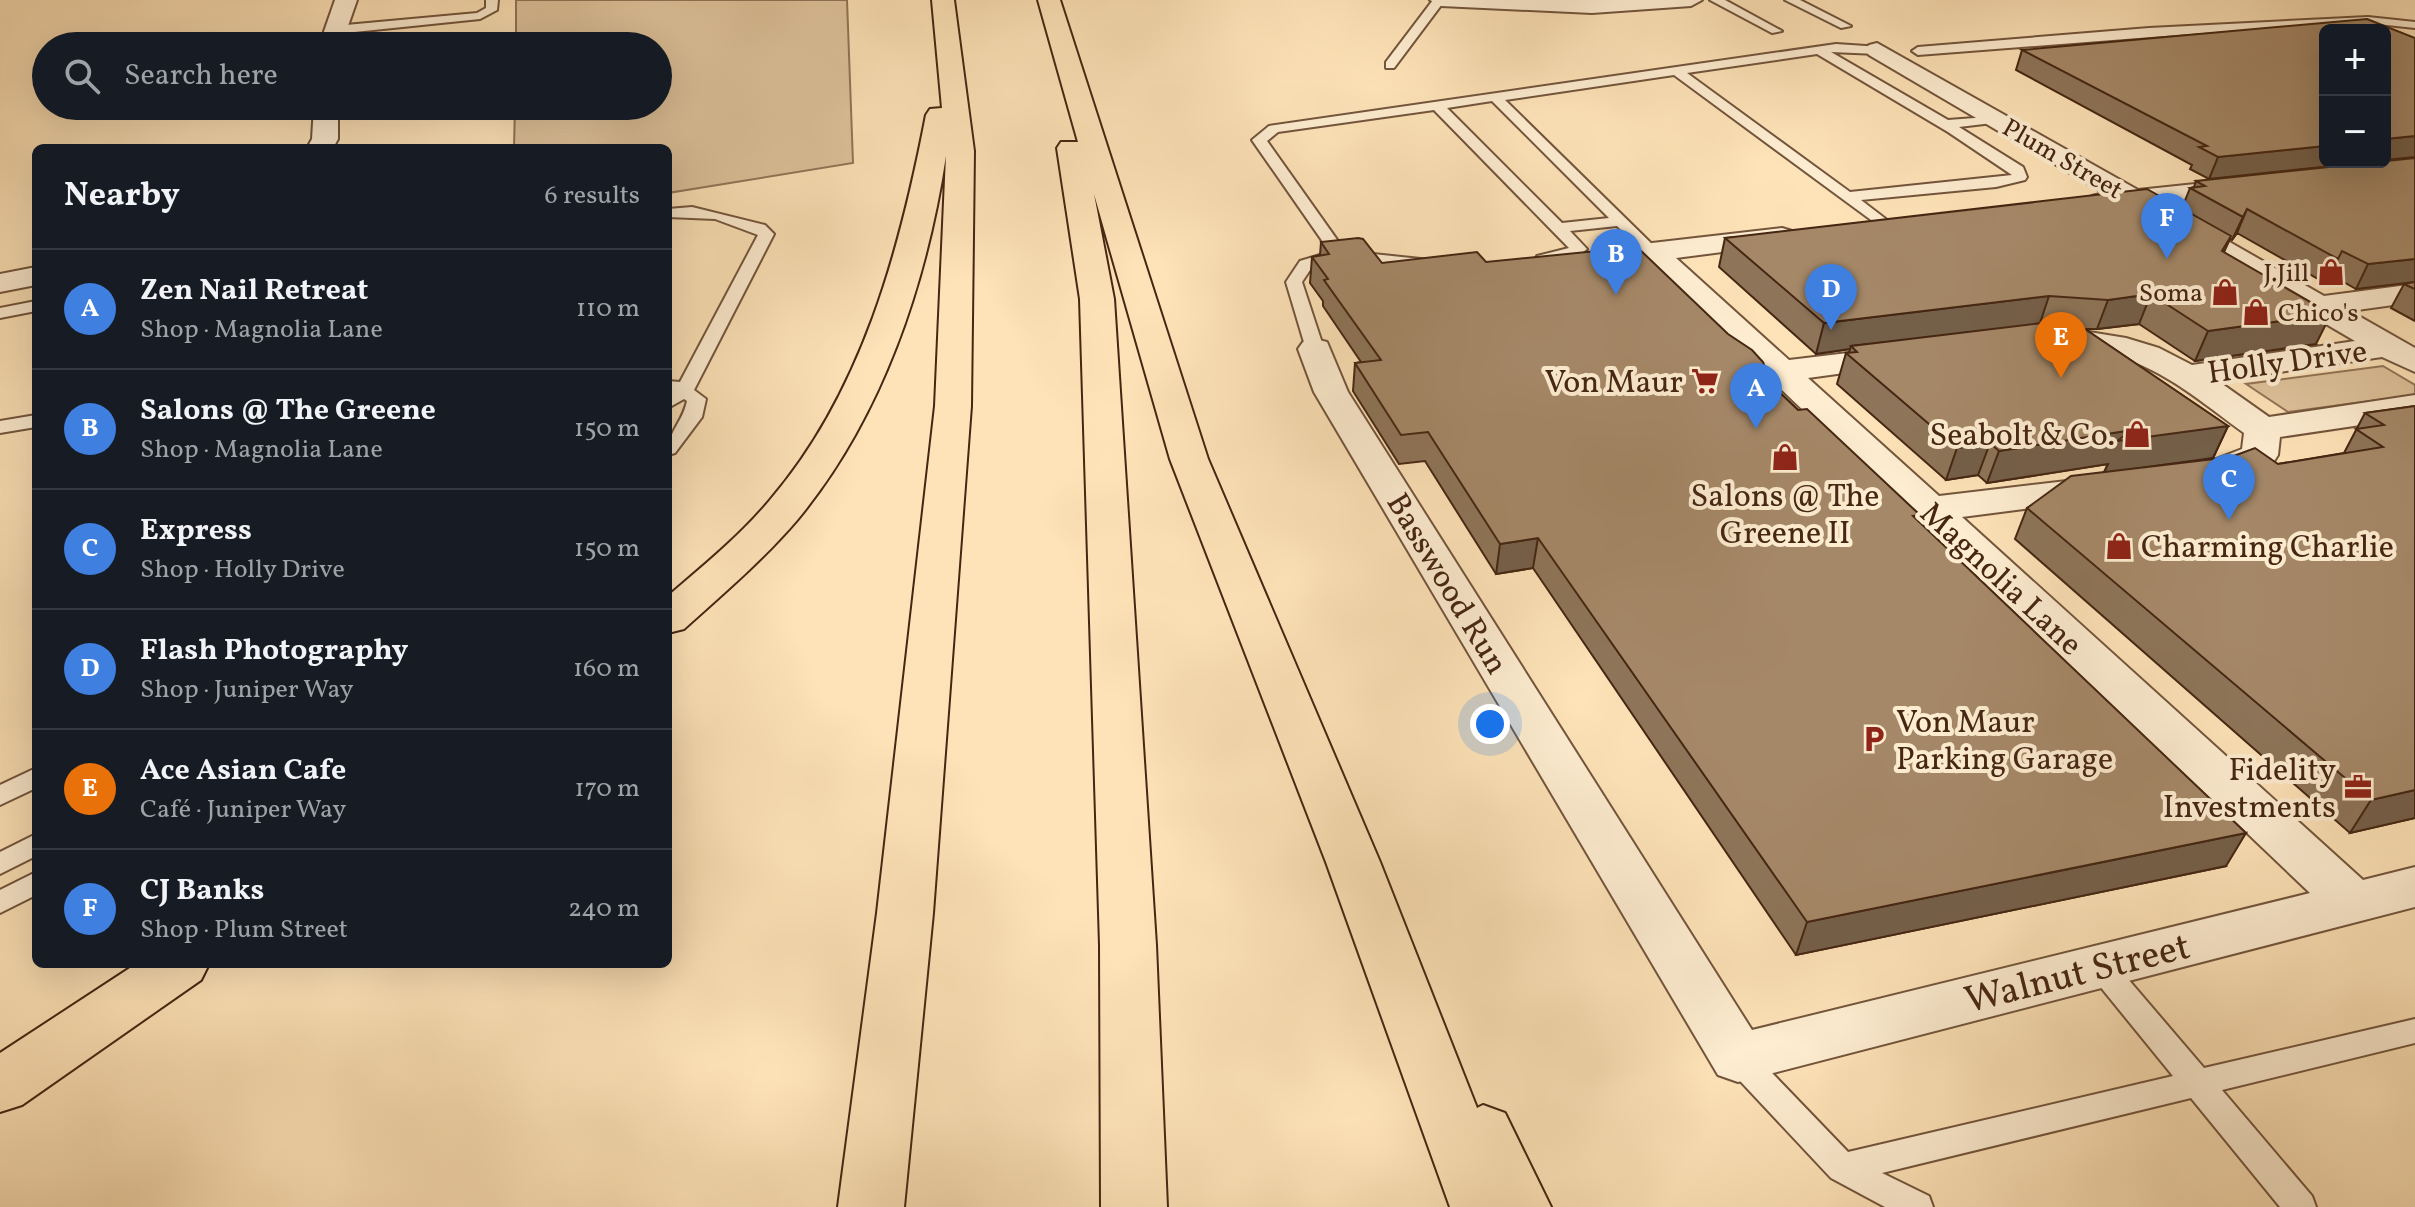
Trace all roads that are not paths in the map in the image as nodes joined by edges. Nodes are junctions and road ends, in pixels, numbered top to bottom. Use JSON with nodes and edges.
{"nodes":[{"id":1,"x":346,"y":0,"type":"edge"},
{"id":2,"x":492,"y":0,"type":"edge"},
{"id":3,"x":943,"y":0,"type":"edge"},
{"id":4,"x":1047,"y":0,"type":"edge"},
{"id":5,"x":1440,"y":0,"type":"edge"},
{"id":6,"x":1691,"y":0,"type":"edge"},
{"id":7,"x":1716,"y":0,"type":"edge"},
{"id":8,"x":1791,"y":0,"type":"edge"},
{"id":9,"x":2415,"y":25,"type":"edge"},
{"id":10,"x":1845,"y":26,"type":"dead end"},
{"id":11,"x":1776,"y":31,"type":"dead end"},
{"id":12,"x":334,"y":32,"type":"edge"},
{"id":13,"x":372,"y":32,"type":"edge"},
{"id":14,"x":949,"y":50,"type":"junction"},
{"id":15,"x":1818,"y":50,"type":"junction"},
{"id":16,"x":1877,"y":50,"type":"joint"},
{"id":17,"x":1918,"y":51,"type":"dead end"},
{"id":18,"x":1390,"y":65,"type":"dead end"},
{"id":19,"x":1676,"y":71,"type":"junction"},
{"id":20,"x":1495,"y":97,"type":"junction"},
{"id":21,"x":1437,"y":105,"type":"junction"},
{"id":22,"x":1996,"y":119,"type":"junction"},
{"id":23,"x":326,"y":120,"type":"edge"},
{"id":24,"x":1953,"y":129,"type":"junction"},
{"id":25,"x":322,"y":144,"type":"edge"},
{"id":26,"x":2274,"y":183,"type":"edge"},
{"id":27,"x":1849,"y":197,"type":"junction"},
{"id":28,"x":2133,"y":199,"type":"junction"},
{"id":29,"x":2071,"y":206,"type":"edge"},
{"id":30,"x":672,"y":212,"type":"edge"},
{"id":31,"x":1621,"y":221,"type":"junction"},
{"id":32,"x":1917,"y":223,"type":"edge"},
{"id":33,"x":1886,"y":226,"type":"junction"},
{"id":34,"x":1558,"y":228,"type":"junction"},
{"id":35,"x":1839,"y":231,"type":"edge"},
{"id":36,"x":1808,"y":235,"type":"edge"},
{"id":37,"x":1652,"y":252,"type":"junction"},
{"id":38,"x":1339,"y":254,"type":"junction"},
{"id":39,"x":1523,"y":261,"type":"edge"},
{"id":40,"x":1443,"y":267,"type":"edge"},
{"id":41,"x":32,"y":277,"type":"edge"},
{"id":42,"x":0,"y":283,"type":"edge"},
{"id":43,"x":2415,"y":293,"type":"edge"},
{"id":44,"x":2318,"y":306,"type":"junction"},
{"id":45,"x":32,"y":307,"type":"edge"},
{"id":46,"x":0,"y":313,"type":"edge"},
{"id":47,"x":2024,"y":341,"type":"edge"},
{"id":48,"x":1315,"y":349,"type":"joint"},
{"id":49,"x":1933,"y":352,"type":"edge"},
{"id":50,"x":2401,"y":354,"type":"edge"},
{"id":51,"x":1780,"y":371,"type":"junction"},
{"id":52,"x":2186,"y":376,"type":"junction"},
{"id":53,"x":676,"y":387,"type":"edge"},
{"id":54,"x":2415,"y":406,"type":"edge"},
{"id":55,"x":32,"y":422,"type":"edge"},
{"id":56,"x":0,"y":427,"type":"edge"},
{"id":57,"x":2262,"y":429,"type":"junction"},
{"id":58,"x":672,"y":444,"type":"edge"},
{"id":59,"x":1928,"y":509,"type":"junction"},
{"id":60,"x":672,"y":615,"type":"edge"},
{"id":61,"x":32,"y":779,"type":"edge"},
{"id":62,"x":0,"y":796,"type":"edge"},
{"id":63,"x":32,"y":846,"type":"edge"},
{"id":64,"x":1353,"y":862,"type":"junction"},
{"id":65,"x":0,"y":864,"type":"edge"},
{"id":66,"x":32,"y":884,"type":"edge"},
{"id":67,"x":2415,"y":887,"type":"edge"},
{"id":68,"x":2353,"y":902,"type":"junction"},
{"id":69,"x":0,"y":903,"type":"edge"},
{"id":70,"x":2100,"y":966,"type":"junction"},
{"id":71,"x":175,"y":968,"type":"edge"},
{"id":72,"x":2415,"y":1031,"type":"edge"},
{"id":73,"x":1738,"y":1058,"type":"junction"},
{"id":74,"x":2197,"y":1084,"type":"junction"},
{"id":75,"x":0,"y":1086,"type":"edge"},
{"id":76,"x":1842,"y":1168,"type":"junction"},
{"id":77,"x":871,"y":1207,"type":"edge"},
{"id":78,"x":1134,"y":1207,"type":"edge"},
{"id":79,"x":1483,"y":1207,"type":"edge"},
{"id":80,"x":1518,"y":1207,"type":"edge"},
{"id":81,"x":1917,"y":1207,"type":"edge"},
{"id":82,"x":2300,"y":1207,"type":"edge"}],
"edges":[{"from":1,"to":12,"type":"street"},
{"from":2,"to":13,"type":"lane"},
{"from":3,"to":14,"type":"highway"},
{"from":4,"to":64,"type":"highway"},
{"from":4,"to":78,"type":"highway"},
{"from":5,"to":6,"type":"street"},
{"from":5,"to":18,"type":"lane"},
{"from":7,"to":11,"type":"lane"},
{"from":8,"to":10,"type":"lane"},
{"from":9,"to":17,"type":"lane"},
{"from":14,"to":60,"type":"highway"},
{"from":14,"to":77,"type":"highway"},
{"from":15,"to":16,"type":"lane"},
{"from":15,"to":19,"type":"lane"},
{"from":15,"to":24,"type":"lane"},
{"from":16,"to":22,"type":"street","name":"Plum Street"},
{"from":19,"to":20,"type":"lane"},
{"from":19,"to":27,"type":"lane"},
{"from":20,"to":21,"type":"lane"},
{"from":20,"to":31,"type":"lane"},
{"from":21,"to":34,"type":"lane"},
{"from":21,"to":38,"type":"lane"},
{"from":22,"to":24,"type":"lane"},
{"from":22,"to":28,"type":"street","name":"Plum Street"},
{"from":23,"to":25,"type":"street"},
{"from":24,"to":27,"type":"lane"},
{"from":26,"to":28,"type":"street"},
{"from":27,"to":33,"type":"lane"},
{"from":28,"to":29,"type":"street"},
{"from":28,"to":44,"type":"street","name":"Plum Street"},
{"from":30,"to":53,"type":"lane"},
{"from":31,"to":34,"type":"lane"},
{"from":31,"to":37,"type":"lane"},
{"from":32,"to":33,"type":"street"},
{"from":33,"to":35,"type":"street"},
{"from":34,"to":39,"type":"lane"},
{"from":36,"to":37,"type":"street"},
{"from":37,"to":51,"type":"street","name":"Magnolia Lane"},
{"from":38,"to":40,"type":"lane"},
{"from":38,"to":48,"type":"lane"},
{"from":41,"to":42,"type":"street"},
{"from":43,"to":44,"type":"street"},
{"from":44,"to":50,"type":"street","name":"Plum Street"},
{"from":45,"to":46,"type":"lane"},
{"from":47,"to":52,"type":"street","name":"Holly Drive"},
{"from":48,"to":73,"type":"street","name":"Basswood Run"},
{"from":49,"to":51,"type":"street"},
{"from":50,"to":52,"type":"street","name":"Holly Drive"},
{"from":51,"to":59,"type":"street","name":"Magnolia Lane"},
{"from":52,"to":57,"type":"street","name":"Holly Drive"},
{"from":53,"to":58,"type":"lane"},
{"from":54,"to":57,"type":"street","name":"Holly Drive"},
{"from":55,"to":56,"type":"lane"},
{"from":57,"to":59,"type":"street","name":"Holly Drive"},
{"from":59,"to":68,"type":"street","name":"Magnolia Lane"},
{"from":61,"to":62,"type":"lane"},
{"from":63,"to":65,"type":"lane"},
{"from":64,"to":79,"type":"highway"},
{"from":64,"to":80,"type":"highway"},
{"from":66,"to":69,"type":"lane"},
{"from":67,"to":68,"type":"street","name":"Walnut Street"},
{"from":68,"to":70,"type":"street","name":"Walnut Street"},
{"from":70,"to":73,"type":"street","name":"Walnut Street"},
{"from":70,"to":74,"type":"lane"},
{"from":71,"to":75,"type":"highway"},
{"from":72,"to":74,"type":"lane"},
{"from":73,"to":76,"type":"lane"},
{"from":74,"to":76,"type":"lane"},
{"from":74,"to":82,"type":"lane"},
{"from":76,"to":81,"type":"lane"}]}
